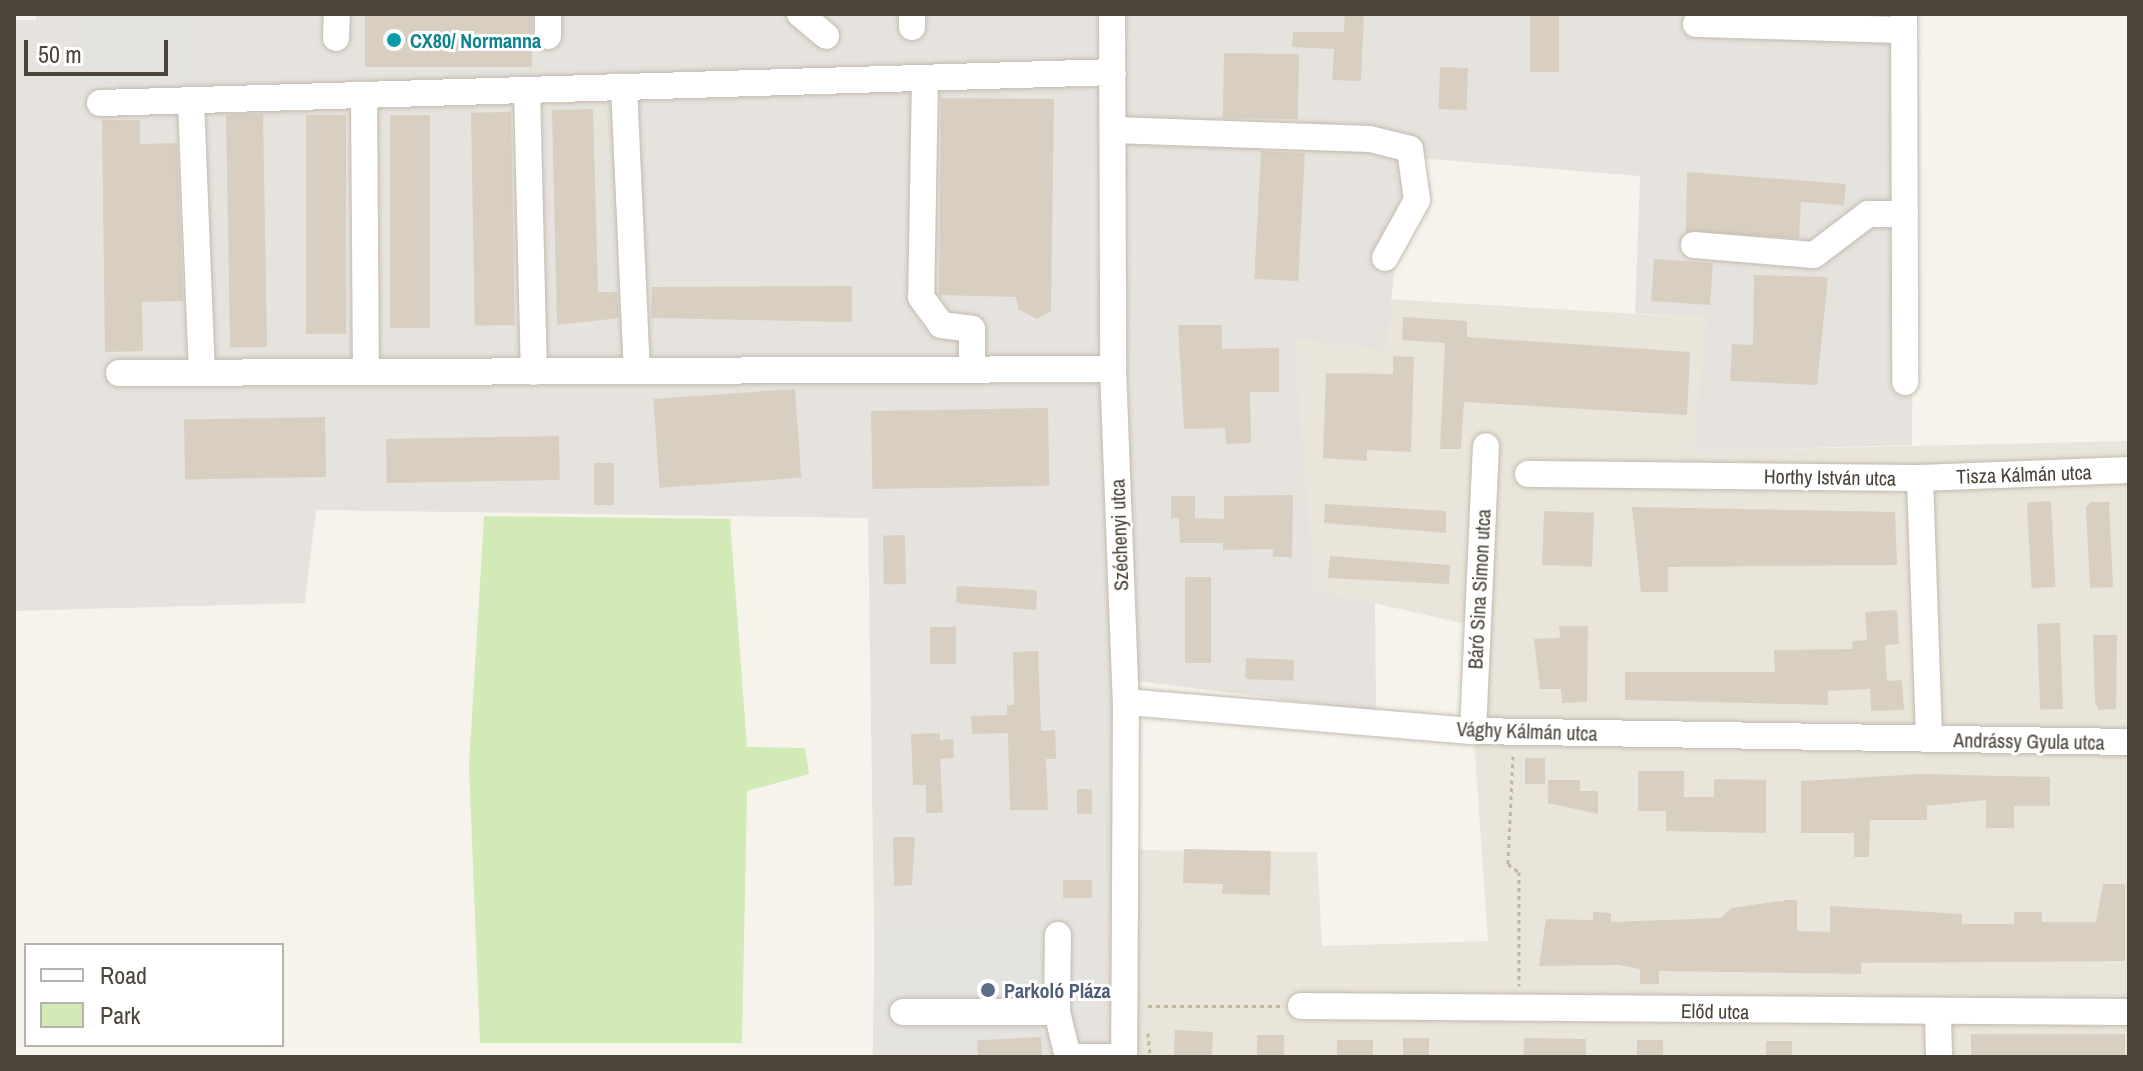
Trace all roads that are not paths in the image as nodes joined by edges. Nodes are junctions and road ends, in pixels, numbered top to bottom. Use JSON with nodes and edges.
{"nodes":[{"id":1,"x":800,"y":14,"type":"edge"},
{"id":2,"x":1112,"y":14,"type":"edge"},
{"id":3,"x":1904,"y":22,"type":"edge"},
{"id":4,"x":1696,"y":24,"type":"dead end"},
{"id":5,"x":826,"y":36,"type":"dead end"},
{"id":6,"x":1113,"y":72,"type":"junction"},
{"id":7,"x":925,"y":78,"type":"junction"},
{"id":8,"x":624,"y":87,"type":"junction"},
{"id":9,"x":527,"y":90,"type":"junction"},
{"id":10,"x":364,"y":95,"type":"junction"},
{"id":11,"x":191,"y":101,"type":"junction"},
{"id":12,"x":100,"y":103,"type":"dead end"},
{"id":13,"x":1114,"y":130,"type":"junction"},
{"id":14,"x":1905,"y":214,"type":"junction"},
{"id":15,"x":1694,"y":245,"type":"dead end"},
{"id":16,"x":1385,"y":258,"type":"dead end"},
{"id":17,"x":1113,"y":369,"type":"junction"},
{"id":18,"x":972,"y":370,"type":"junction"},
{"id":19,"x":637,"y":371,"type":"junction"},
{"id":20,"x":366,"y":372,"type":"junction"},
{"id":21,"x":534,"y":372,"type":"junction"},
{"id":22,"x":119,"y":373,"type":"dead end"},
{"id":23,"x":202,"y":373,"type":"junction"},
{"id":24,"x":1905,"y":382,"type":"dead end"},
{"id":25,"x":1486,"y":446,"type":"dead end"},
{"id":26,"x":2129,"y":470,"type":"edge"},
{"id":27,"x":1528,"y":474,"type":"dead end"},
{"id":28,"x":1920,"y":478,"type":"junction"},
{"id":29,"x":1126,"y":702,"type":"junction"},
{"id":30,"x":1473,"y":731,"type":"junction"},
{"id":31,"x":1929,"y":739,"type":"junction"},
{"id":32,"x":2129,"y":742,"type":"edge"},
{"id":33,"x":1058,"y":935,"type":"dead end"},
{"id":34,"x":1301,"y":1006,"type":"road end"},
{"id":35,"x":903,"y":1012,"type":"dead end"},
{"id":36,"x":1057,"y":1012,"type":"junction"},
{"id":37,"x":2129,"y":1012,"type":"edge"},
{"id":38,"x":1938,"y":1013,"type":"junction"},
{"id":39,"x":1124,"y":1057,"type":"edge"},
{"id":40,"x":1939,"y":1057,"type":"edge"}],
"edges":[{"from":1,"to":5,"type":"street"},
{"from":2,"to":6,"type":"street","name":"Széchenyi utca"},
{"from":3,"to":4,"type":"street"},
{"from":3,"to":14,"type":"street"},
{"from":6,"to":7,"type":"street"},
{"from":6,"to":13,"type":"street","name":"Széchenyi utca"},
{"from":7,"to":8,"type":"street"},
{"from":7,"to":18,"type":"street"},
{"from":8,"to":9,"type":"street"},
{"from":8,"to":19,"type":"street"},
{"from":9,"to":10,"type":"street"},
{"from":9,"to":21,"type":"street"},
{"from":10,"to":11,"type":"street"},
{"from":10,"to":20,"type":"street"},
{"from":11,"to":12,"type":"street"},
{"from":11,"to":23,"type":"street"},
{"from":13,"to":16,"type":"street"},
{"from":13,"to":17,"type":"street","name":"Széchenyi utca"},
{"from":14,"to":15,"type":"street"},
{"from":14,"to":24,"type":"street"},
{"from":17,"to":18,"type":"street"},
{"from":17,"to":29,"type":"street","name":"Széchenyi utca"},
{"from":18,"to":19,"type":"street"},
{"from":19,"to":21,"type":"street"},
{"from":20,"to":21,"type":"street"},
{"from":20,"to":23,"type":"street"},
{"from":22,"to":23,"type":"street"},
{"from":25,"to":30,"type":"street","name":"Báró Sina Simon utca"},
{"from":26,"to":28,"type":"street","name":"Tisza Kálmán utca"},
{"from":27,"to":28,"type":"street","name":"Horthy István utca"},
{"from":28,"to":31,"type":"street","name":"Horthy István utca"},
{"from":29,"to":30,"type":"street","name":"Vághy Kálmán utca"},
{"from":29,"to":39,"type":"street","name":"Széchenyi utca"},
{"from":30,"to":31,"type":"street","name":"Vághy Kálmán utca"},
{"from":31,"to":32,"type":"street","name":"Andrássy Gyula utca"},
{"from":33,"to":36,"type":"street"},
{"from":34,"to":38,"type":"street","name":"Előd utca"},
{"from":35,"to":36,"type":"street"},
{"from":36,"to":39,"type":"street"},
{"from":37,"to":38,"type":"street","name":"Előd utca"},
{"from":38,"to":40,"type":"street"}]}
